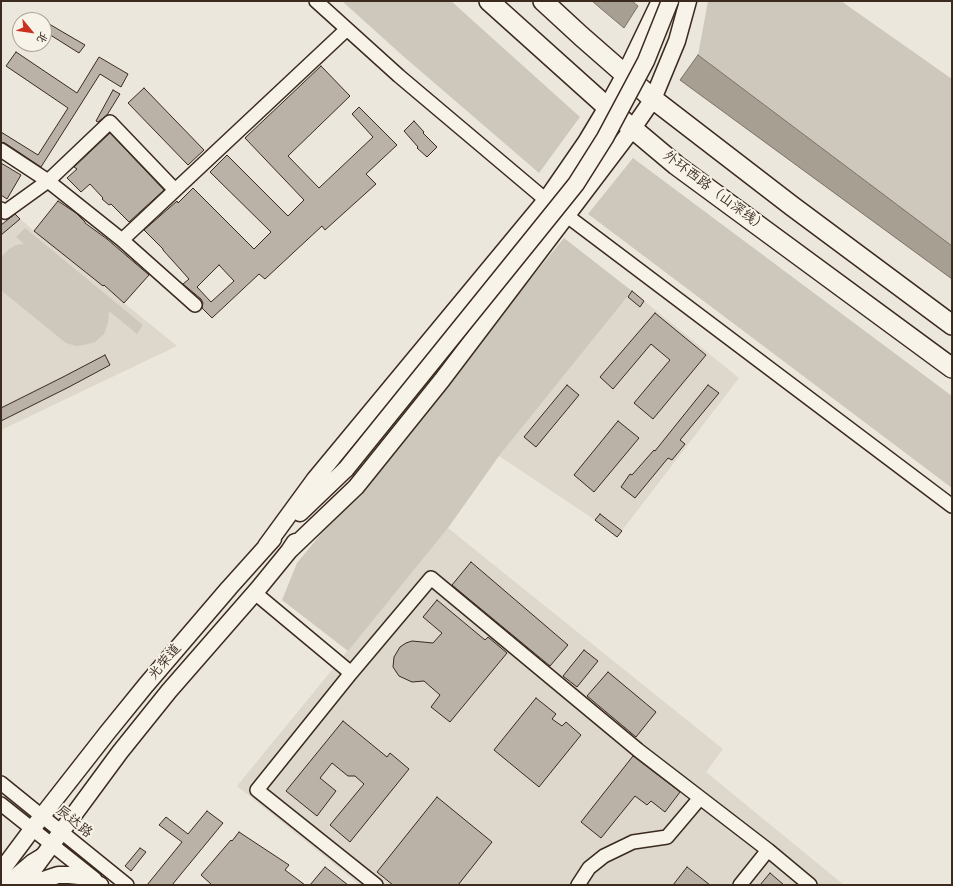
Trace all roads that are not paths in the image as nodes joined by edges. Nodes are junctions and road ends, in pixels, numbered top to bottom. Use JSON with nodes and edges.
{"nodes":[{"id":1,"x":316,"y":1,"type":"edge"},
{"id":2,"x":489,"y":1,"type":"edge"},
{"id":3,"x":543,"y":1,"type":"edge"},
{"id":4,"x":660,"y":1,"type":"edge"},
{"id":5,"x":670,"y":1,"type":"edge"},
{"id":6,"x":688,"y":1,"type":"edge"},
{"id":7,"x":347,"y":29,"type":"junction"},
{"id":8,"x":625,"y":74,"type":"junction"},
{"id":9,"x":653,"y":98,"type":"junction"},
{"id":10,"x":607,"y":107,"type":"junction"},
{"id":11,"x":632,"y":128,"type":"junction"},
{"id":12,"x":1,"y":150,"type":"edge"},
{"id":13,"x":48,"y":181,"type":"junction"},
{"id":14,"x":175,"y":190,"type":"junction"},
{"id":15,"x":546,"y":200,"type":"junction"},
{"id":16,"x":2,"y":212,"type":"edge"},
{"id":17,"x":566,"y":215,"type":"junction"},
{"id":18,"x":122,"y":240,"type":"junction"},
{"id":19,"x":195,"y":305,"type":"dead end"},
{"id":20,"x":952,"y":325,"type":"edge"},
{"id":21,"x":952,"y":368,"type":"edge"},
{"id":22,"x":346,"y":468,"type":"junction"},
{"id":23,"x":952,"y":506,"type":"edge"},
{"id":24,"x":266,"y":546,"type":"junction"},
{"id":25,"x":289,"y":551,"type":"junction"},
{"id":26,"x":255,"y":593,"type":"junction"},
{"id":27,"x":351,"y":673,"type":"junction"},
{"id":28,"x":1,"y":783,"type":"edge"},
{"id":29,"x":700,"y":798,"type":"junction"},
{"id":30,"x":1,"y":804,"type":"edge"},
{"id":31,"x":42,"y":816,"type":"junction"},
{"id":32,"x":32,"y":829,"type":"junction"},
{"id":33,"x":61,"y":832,"type":"junction"},
{"id":34,"x":53,"y":850,"type":"junction"},
{"id":35,"x":768,"y":850,"type":"junction"},
{"id":36,"x":1,"y":871,"type":"edge"},
{"id":37,"x":112,"y":873,"type":"junction"},
{"id":38,"x":4,"y":885,"type":"edge"},
{"id":39,"x":22,"y":885,"type":"edge"},
{"id":40,"x":36,"y":885,"type":"edge"},
{"id":41,"x":101,"y":885,"type":"edge"},
{"id":42,"x":127,"y":885,"type":"edge"},
{"id":43,"x":376,"y":885,"type":"edge"},
{"id":44,"x":578,"y":885,"type":"edge"},
{"id":45,"x":740,"y":885,"type":"edge"},
{"id":46,"x":810,"y":885,"type":"edge"}],
"edges":[{"from":1,"to":7,"type":"street"},
{"from":2,"to":10,"type":"highway","name":"外环西路（山深线）"},
{"from":3,"to":8,"type":"highway"},
{"from":4,"to":8,"type":"main road"},
{"from":5,"to":22,"type":"main road","bridge":true},
{"from":6,"to":9,"type":"main road"},
{"from":7,"to":14,"type":"street"},
{"from":7,"to":15,"type":"street"},
{"from":8,"to":9,"type":"highway"},
{"from":8,"to":10,"type":"main road"},
{"from":9,"to":11,"type":"main road"},
{"from":9,"to":20,"type":"highway"},
{"from":10,"to":11,"type":"highway","name":"外环西路（山深线）"},
{"from":10,"to":15,"type":"main road"},
{"from":11,"to":17,"type":"main road"},
{"from":11,"to":21,"type":"highway","name":"外环西路（山深线）"},
{"from":12,"to":13,"type":"street"},
{"from":13,"to":14,"type":"street"},
{"from":13,"to":16,"type":"street"},
{"from":13,"to":18,"type":"street"},
{"from":14,"to":18,"type":"street"},
{"from":15,"to":17,"type":"street"},
{"from":15,"to":24,"type":"main road"},
{"from":17,"to":23,"type":"street"},
{"from":17,"to":25,"type":"main road"},
{"from":18,"to":19,"type":"street"},
{"from":22,"to":24,"type":"main road","name":"光荣道"},
{"from":22,"to":25,"type":"main road"},
{"from":24,"to":31,"type":"main road","name":"光荣道"},
{"from":25,"to":26,"type":"main road","name":"光荣道"},
{"from":26,"to":27,"type":"street"},
{"from":26,"to":33,"type":"main road","name":"光荣道"},
{"from":27,"to":29,"type":"street"},
{"from":27,"to":43,"type":"street"},
{"from":28,"to":31,"type":"street","name":"辰达路"},
{"from":29,"to":35,"type":"street"},
{"from":29,"to":44,"type":"street"},
{"from":30,"to":32,"type":"street"},
{"from":31,"to":32,"type":"main road","name":"光荣道"},
{"from":31,"to":33,"type":"street","name":"辰达路"},
{"from":32,"to":34,"type":"street"},
{"from":32,"to":36,"type":"main road","name":"光荣道"},
{"from":33,"to":34,"type":"main road","name":"光荣道"},
{"from":33,"to":37,"type":"street","name":"辰达路"},
{"from":34,"to":37,"type":"street"},
{"from":34,"to":38,"type":"street"},
{"from":34,"to":39,"type":"main road","name":"光荣道"},
{"from":34,"to":41,"type":"street"},
{"from":35,"to":45,"type":"street"},
{"from":35,"to":46,"type":"street"},
{"from":37,"to":42,"type":"street","name":"辰达路"},
{"from":40,"to":41,"type":"main road"}]}
